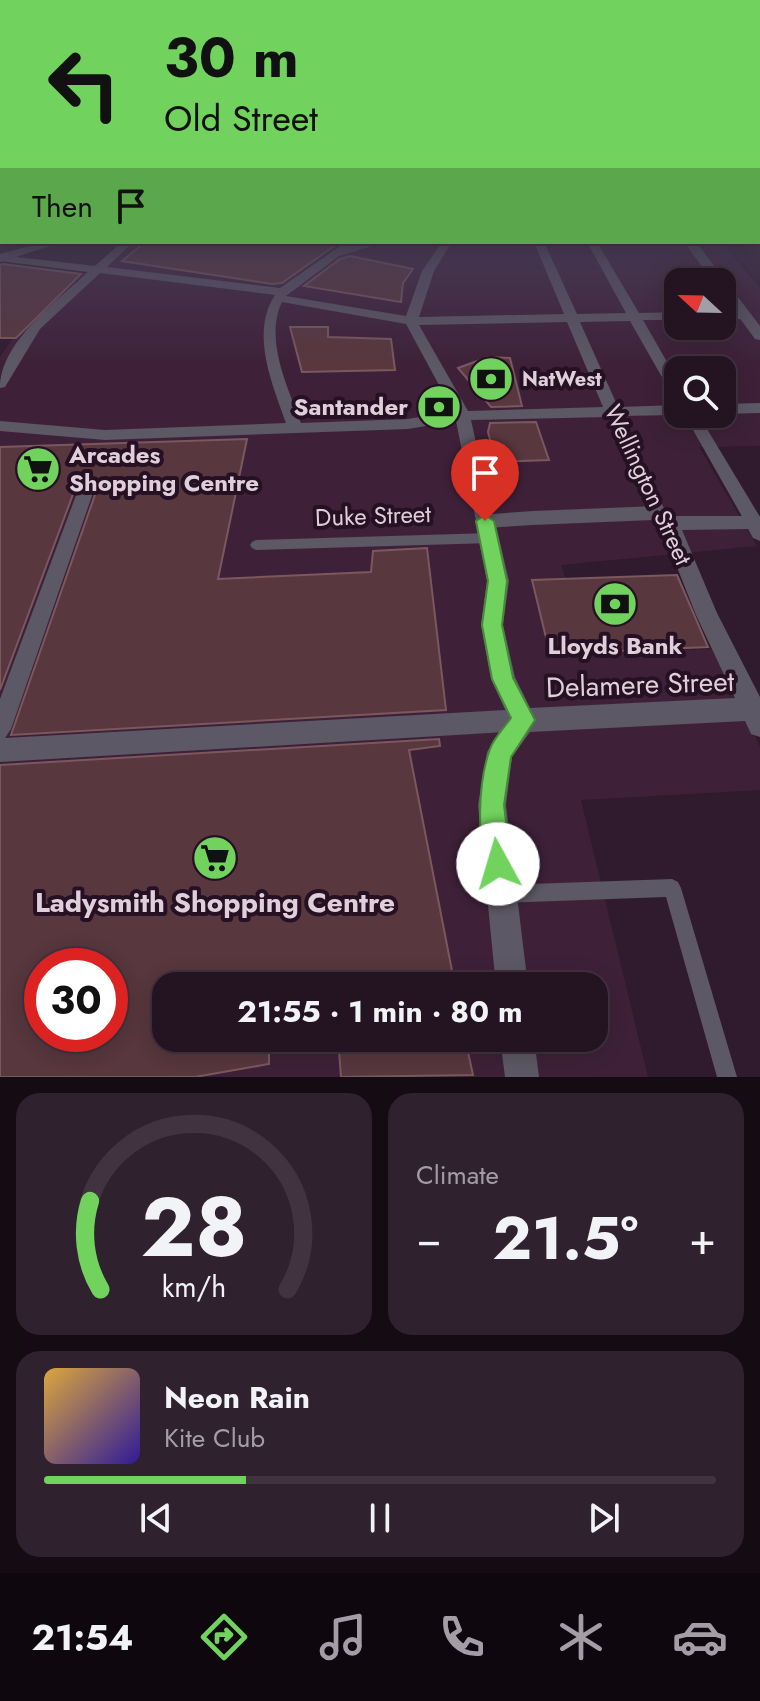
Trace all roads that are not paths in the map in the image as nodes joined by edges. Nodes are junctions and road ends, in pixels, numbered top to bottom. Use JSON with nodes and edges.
{"nodes":[{"id":1,"x":60,"y":263,"type":"edge"},
{"id":2,"x":105,"y":263,"type":"edge"},
{"id":3,"x":322,"y":263,"type":"edge"},
{"id":4,"x":433,"y":263,"type":"edge"},
{"id":5,"x":548,"y":263,"type":"edge"},
{"id":6,"x":604,"y":263,"type":"edge"},
{"id":7,"x":100,"y":268,"type":"junction"},
{"id":8,"x":280,"y":295,"type":"junction"},
{"id":9,"x":736,"y":303,"type":"edge"},
{"id":10,"x":736,"y":315,"type":"edge"},
{"id":11,"x":745,"y":315,"type":"junction"},
{"id":12,"x":664,"y":316,"type":"edge"},
{"id":13,"x":633,"y":317,"type":"junction"},
{"id":14,"x":571,"y":318,"type":"junction"},
{"id":15,"x":411,"y":321,"type":"junction"},
{"id":16,"x":760,"y":336,"type":"edge"},
{"id":17,"x":664,"y":369,"type":"edge"},
{"id":18,"x":0,"y":384,"type":"edge"},
{"id":19,"x":760,"y":408,"type":"edge"},
{"id":20,"x":736,"y":409,"type":"edge"},
{"id":21,"x":664,"y":410,"type":"edge"},
{"id":22,"x":612,"y":411,"type":"junction"},
{"id":23,"x":463,"y":416,"type":"junction"},
{"id":24,"x":0,"y":426,"type":"edge"},
{"id":25,"x":699,"y":428,"type":"edge"},
{"id":26,"x":296,"y":430,"type":"junction"},
{"id":27,"x":86,"y":490,"type":"dead end"},
{"id":28,"x":533,"y":518,"type":"joint"},
{"id":29,"x":663,"y":518,"type":"junction"},
{"id":30,"x":757,"y":528,"type":"edge"},
{"id":31,"x":488,"y":530,"type":"junction"},
{"id":32,"x":256,"y":545,"type":"dead end"},
{"id":33,"x":758,"y":715,"type":"edge"},
{"id":34,"x":523,"y":720,"type":"junction"},
{"id":35,"x":0,"y":729,"type":"edge"},
{"id":36,"x":0,"y":750,"type":"edge"},
{"id":37,"x":501,"y":894,"type":"junction"},
{"id":38,"x":510,"y":972,"type":"edge"},
{"id":39,"x":519,"y":1052,"type":"edge"},
{"id":40,"x":522,"y":1077,"type":"edge"},
{"id":41,"x":727,"y":1077,"type":"edge"}],
"edges":[{"from":1,"to":7,"type":"street"},
{"from":2,"to":7,"type":"street"},
{"from":3,"to":8,"type":"street"},
{"from":4,"to":15,"type":"street"},
{"from":5,"to":14,"type":"street","name":"Wellington Street"},
{"from":6,"to":13,"type":"street"},
{"from":7,"to":8,"type":"street"},
{"from":7,"to":18,"type":"street"},
{"from":8,"to":15,"type":"street"},
{"from":8,"to":26,"type":"street"},
{"from":9,"to":11,"type":"street"},
{"from":10,"to":11,"type":"street"},
{"from":11,"to":16,"type":"street"},
{"from":12,"to":13,"type":"street"},
{"from":13,"to":14,"type":"street"},
{"from":13,"to":17,"type":"street"},
{"from":14,"to":15,"type":"street"},
{"from":14,"to":22,"type":"street","name":"Wellington Street"},
{"from":15,"to":23,"type":"street"},
{"from":19,"to":20,"type":"street"},
{"from":21,"to":22,"type":"street"},
{"from":22,"to":23,"type":"street"},
{"from":22,"to":29,"type":"street","name":"Wellington Street"},
{"from":23,"to":26,"type":"street"},
{"from":23,"to":31,"type":"street"},
{"from":24,"to":26,"type":"street"},
{"from":25,"to":30,"type":"street"},
{"from":27,"to":35,"type":"street"},
{"from":28,"to":29,"type":"street"},
{"from":28,"to":31,"type":"street"},
{"from":29,"to":30,"type":"street"},
{"from":29,"to":33,"type":"street","name":"Wellington Street"},
{"from":31,"to":32,"type":"lane","name":"Duke Street"},
{"from":31,"to":34,"type":"street"},
{"from":33,"to":34,"type":"street","name":"Delamere Street"},
{"from":34,"to":36,"type":"street"},
{"from":34,"to":37,"type":"street"},
{"from":37,"to":38,"type":"street"},
{"from":37,"to":41,"type":"lane"},
{"from":39,"to":40,"type":"street"}]}
